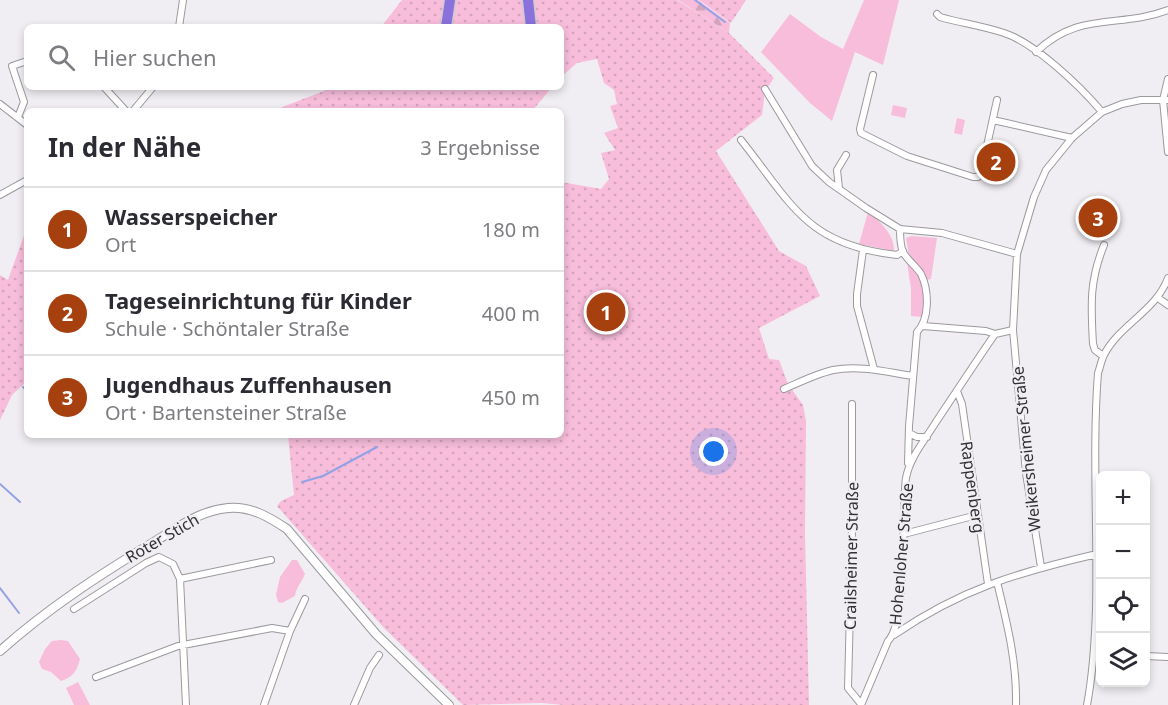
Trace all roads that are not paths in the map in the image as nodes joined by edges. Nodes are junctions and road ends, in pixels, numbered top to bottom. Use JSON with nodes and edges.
{"nodes":[{"id":1,"x":183,"y":0,"type":"edge"},
{"id":2,"x":450,"y":0,"type":"edge"},
{"id":3,"x":528,"y":0,"type":"edge"},
{"id":4,"x":1168,"y":10,"type":"edge"},
{"id":5,"x":937,"y":14,"type":"dead end"},
{"id":6,"x":179,"y":24,"type":"edge"},
{"id":7,"x":446,"y":24,"type":"edge"},
{"id":8,"x":531,"y":24,"type":"edge"},
{"id":9,"x":1036,"y":52,"type":"junction"},
{"id":10,"x":24,"y":62,"type":"edge"},
{"id":11,"x":873,"y":75,"type":"dead end"},
{"id":12,"x":1168,"y":79,"type":"edge"},
{"id":13,"x":765,"y":89,"type":"dead end"},
{"id":14,"x":107,"y":90,"type":"edge"},
{"id":15,"x":150,"y":90,"type":"edge"},
{"id":16,"x":997,"y":100,"type":"dead end"},
{"id":17,"x":1166,"y":100,"type":"edge"},
{"id":18,"x":0,"y":104,"type":"edge"},
{"id":19,"x":123,"y":108,"type":"edge"},
{"id":20,"x":136,"y":108,"type":"edge"},
{"id":21,"x":1102,"y":111,"type":"junction"},
{"id":22,"x":18,"y":117,"type":"junction"},
{"id":23,"x":993,"y":120,"type":"junction"},
{"id":24,"x":24,"y":122,"type":"edge"},
{"id":25,"x":1072,"y":138,"type":"junction"},
{"id":26,"x":741,"y":140,"type":"dead end"},
{"id":27,"x":1168,"y":152,"type":"edge"},
{"id":28,"x":846,"y":155,"type":"dead end"},
{"id":29,"x":24,"y":182,"type":"edge"},
{"id":30,"x":840,"y":189,"type":"junction"},
{"id":31,"x":0,"y":195,"type":"edge"},
{"id":32,"x":900,"y":229,"type":"junction"},
{"id":33,"x":1104,"y":245,"type":"dead end"},
{"id":34,"x":864,"y":250,"type":"junction"},
{"id":35,"x":903,"y":251,"type":"junction"},
{"id":36,"x":1017,"y":254,"type":"junction"},
{"id":37,"x":1168,"y":278,"type":"edge"},
{"id":38,"x":1167,"y":288,"type":"edge"},
{"id":39,"x":1158,"y":298,"type":"junction"},
{"id":40,"x":1168,"y":304,"type":"edge"},
{"id":41,"x":923,"y":326,"type":"junction"},
{"id":42,"x":1013,"y":330,"type":"junction"},
{"id":43,"x":995,"y":334,"type":"junction"},
{"id":44,"x":1103,"y":356,"type":"junction"},
{"id":45,"x":874,"y":369,"type":"junction"},
{"id":46,"x":913,"y":376,"type":"junction"},
{"id":47,"x":784,"y":389,"type":"dead end"},
{"id":48,"x":957,"y":391,"type":"junction"},
{"id":49,"x":852,"y":404,"type":"dead end"},
{"id":50,"x":909,"y":433,"type":"junction"},
{"id":51,"x":927,"y":437,"type":"junction"},
{"id":52,"x":909,"y":467,"type":"junction"},
{"id":53,"x":977,"y":515,"type":"junction"},
{"id":54,"x":1097,"y":525,"type":"edge"},
{"id":55,"x":904,"y":534,"type":"junction"},
{"id":56,"x":1096,"y":554,"type":"edge"},
{"id":57,"x":271,"y":560,"type":"dead end"},
{"id":58,"x":1041,"y":567,"type":"junction"},
{"id":59,"x":180,"y":579,"type":"junction"},
{"id":60,"x":1097,"y":579,"type":"edge"},
{"id":61,"x":997,"y":582,"type":"junction"},
{"id":62,"x":988,"y":584,"type":"junction"},
{"id":63,"x":305,"y":599,"type":"dead end"},
{"id":64,"x":74,"y":609,"type":"dead end"},
{"id":65,"x":290,"y":631,"type":"junction"},
{"id":66,"x":1097,"y":633,"type":"edge"},
{"id":67,"x":894,"y":636,"type":"junction"},
{"id":68,"x":184,"y":645,"type":"junction"},
{"id":69,"x":0,"y":651,"type":"edge"},
{"id":70,"x":379,"y":655,"type":"dead end"},
{"id":71,"x":1150,"y":656,"type":"edge"},
{"id":72,"x":1168,"y":657,"type":"edge"},
{"id":73,"x":1096,"y":660,"type":"edge"},
{"id":74,"x":96,"y":676,"type":"dead end"},
{"id":75,"x":861,"y":704,"type":"edge"},
{"id":76,"x":186,"y":705,"type":"edge"},
{"id":77,"x":264,"y":705,"type":"edge"},
{"id":78,"x":354,"y":705,"type":"edge"},
{"id":79,"x":449,"y":705,"type":"edge"},
{"id":80,"x":1016,"y":705,"type":"edge"},
{"id":81,"x":1087,"y":705,"type":"edge"}],
"edges":[{"from":1,"to":6,"type":"street"},
{"from":2,"to":7,"type":"highway"},
{"from":3,"to":8,"type":"highway"},
{"from":4,"to":9,"type":"street"},
{"from":5,"to":9,"type":"street"},
{"from":9,"to":21,"type":"street"},
{"from":10,"to":22,"type":"street"},
{"from":11,"to":23,"type":"street"},
{"from":12,"to":17,"type":"street"},
{"from":13,"to":30,"type":"street"},
{"from":14,"to":19,"type":"street"},
{"from":15,"to":20,"type":"street"},
{"from":16,"to":23,"type":"street"},
{"from":17,"to":21,"type":"street"},
{"from":17,"to":27,"type":"street"},
{"from":18,"to":22,"type":"street"},
{"from":21,"to":25,"type":"street"},
{"from":22,"to":24,"type":"street"},
{"from":23,"to":25,"type":"street"},
{"from":25,"to":36,"type":"street"},
{"from":26,"to":34,"type":"street"},
{"from":28,"to":30,"type":"street"},
{"from":29,"to":31,"type":"street"},
{"from":30,"to":32,"type":"street"},
{"from":32,"to":35,"type":"street"},
{"from":32,"to":36,"type":"street"},
{"from":33,"to":44,"type":"street"},
{"from":34,"to":35,"type":"street"},
{"from":34,"to":45,"type":"street"},
{"from":35,"to":41,"type":"street"},
{"from":36,"to":42,"type":"street"},
{"from":37,"to":38,"type":"street"},
{"from":38,"to":39,"type":"street"},
{"from":39,"to":40,"type":"street"},
{"from":39,"to":44,"type":"street"},
{"from":41,"to":43,"type":"street"},
{"from":41,"to":46,"type":"street"},
{"from":42,"to":43,"type":"street"},
{"from":42,"to":58,"type":"street","name":"Weikersheimer Straße"},
{"from":43,"to":48,"type":"street","name":"Hohenloher Straße"},
{"from":44,"to":54,"type":"street"},
{"from":45,"to":46,"type":"street"},
{"from":45,"to":47,"type":"street"},
{"from":46,"to":50,"type":"street"},
{"from":48,"to":51,"type":"street","name":"Hohenloher Straße"},
{"from":48,"to":53,"type":"street","name":"Rappenberg"},
{"from":49,"to":75,"type":"street","name":"Crailsheimer Straße"},
{"from":50,"to":51,"type":"street"},
{"from":50,"to":52,"type":"street"},
{"from":51,"to":52,"type":"street","name":"Hohenloher Straße"},
{"from":52,"to":55,"type":"street","name":"Hohenloher Straße"},
{"from":53,"to":55,"type":"street"},
{"from":53,"to":62,"type":"street","name":"Rappenberg"},
{"from":55,"to":67,"type":"street","name":"Hohenloher Straße"},
{"from":56,"to":58,"type":"street"},
{"from":57,"to":59,"type":"street"},
{"from":58,"to":61,"type":"street"},
{"from":59,"to":64,"type":"street"},
{"from":59,"to":68,"type":"street"},
{"from":60,"to":66,"type":"street"},
{"from":61,"to":62,"type":"street"},
{"from":61,"to":80,"type":"street"},
{"from":62,"to":67,"type":"street"},
{"from":63,"to":65,"type":"street"},
{"from":65,"to":68,"type":"street"},
{"from":65,"to":77,"type":"street"},
{"from":67,"to":75,"type":"street","name":"Hohenloher Straße"},
{"from":68,"to":74,"type":"street"},
{"from":68,"to":76,"type":"street"},
{"from":69,"to":79,"type":"street","name":"Roter Stich"},
{"from":70,"to":78,"type":"street"},
{"from":71,"to":72,"type":"street"},
{"from":73,"to":81,"type":"street"}]}
